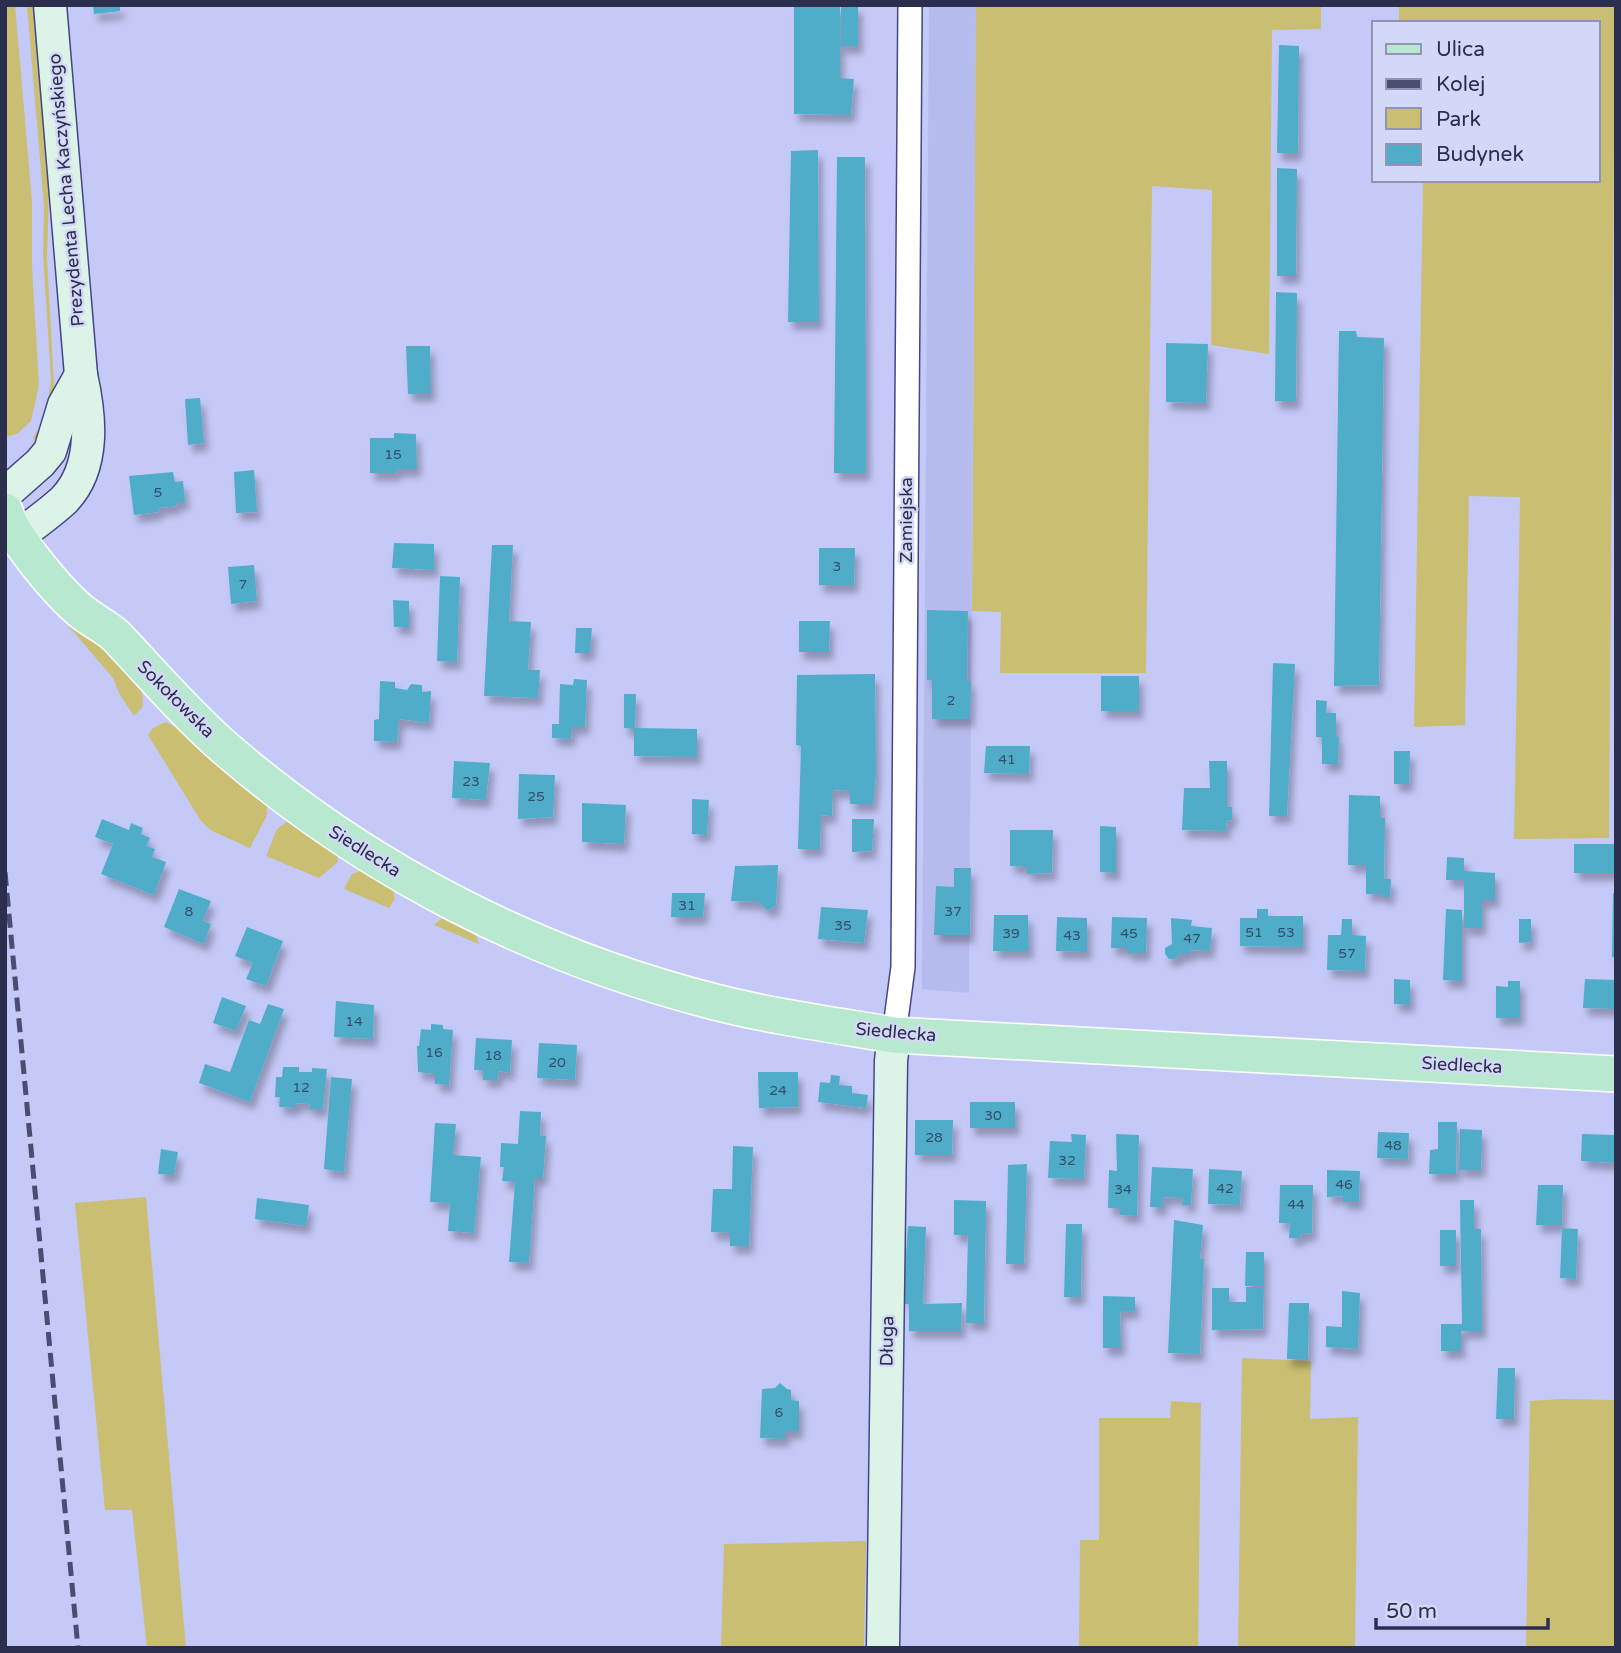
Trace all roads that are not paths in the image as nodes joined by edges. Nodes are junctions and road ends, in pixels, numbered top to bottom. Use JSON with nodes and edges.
{"nodes":[{"id":1,"x":50,"y":5,"type":"edge"},
{"id":2,"x":910,"y":5,"type":"edge"},
{"id":3,"x":81,"y":375,"type":"junction"},
{"id":4,"x":5,"y":496,"type":"edge"},
{"id":5,"x":19,"y":524,"type":"edge"},
{"id":6,"x":240,"y":761,"type":"joint"},
{"id":7,"x":894,"y":1035,"type":"junction"},
{"id":8,"x":1616,"y":1074,"type":"edge"},
{"id":9,"x":883,"y":1648,"type":"edge"}],
"edges":[{"from":1,"to":3,"type":"main road","name":"Prezydenta Lecha Kaczyńskiego"},
{"from":2,"to":7,"type":"street","name":"Zamiejska"},
{"from":3,"to":4,"type":"main road"},
{"from":3,"to":5,"type":"main road","name":"Prezydenta Lecha Kaczyńskiego"},
{"from":4,"to":5,"type":"main road","name":"Sokołowska"},
{"from":5,"to":6,"type":"main road","name":"Sokołowska"},
{"from":6,"to":7,"type":"main road","name":"Siedlecka"},
{"from":7,"to":8,"type":"main road","name":"Siedlecka"},
{"from":7,"to":9,"type":"main road","name":"Długa"}]}
